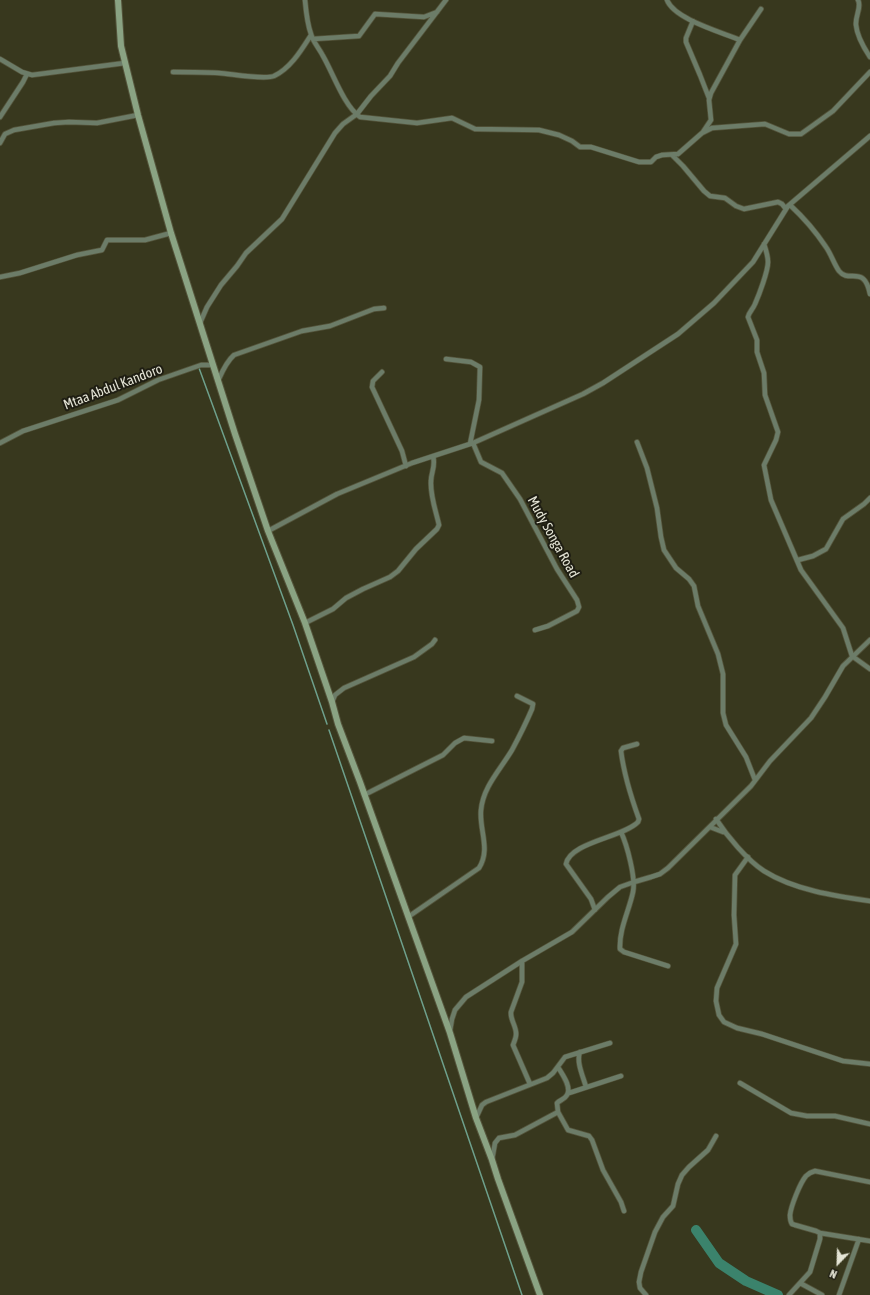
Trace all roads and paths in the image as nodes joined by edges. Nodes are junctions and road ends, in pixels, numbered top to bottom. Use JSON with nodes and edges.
{"nodes":[{"id":1,"x":118,"y":0,"type":"edge"},
{"id":2,"x":305,"y":0,"type":"edge"},
{"id":3,"x":446,"y":0,"type":"edge"},
{"id":4,"x":667,"y":0,"type":"edge"},
{"id":5,"x":858,"y":0,"type":"edge"},
{"id":6,"x":761,"y":8,"type":"dead end"},
{"id":7,"x":437,"y":12,"type":"junction"},
{"id":8,"x":693,"y":21,"type":"junction"},
{"id":9,"x":312,"y":37,"type":"junction"},
{"id":10,"x":740,"y":40,"type":"junction"},
{"id":11,"x":870,"y":57,"type":"edge"},
{"id":12,"x":0,"y":59,"type":"edge"},
{"id":13,"x":125,"y":63,"type":"junction"},
{"id":14,"x":173,"y":72,"type":"dead end"},
{"id":15,"x":870,"y":72,"type":"edge"},
{"id":16,"x":27,"y":74,"type":"junction"},
{"id":17,"x":709,"y":100,"type":"junction"},
{"id":18,"x":357,"y":114,"type":"junction"},
{"id":19,"x":138,"y":115,"type":"junction"},
{"id":20,"x":0,"y":117,"type":"edge"},
{"id":21,"x":702,"y":133,"type":"junction"},
{"id":22,"x":870,"y":136,"type":"edge"},
{"id":23,"x":0,"y":143,"type":"edge"},
{"id":24,"x":672,"y":155,"type":"junction"},
{"id":25,"x":788,"y":207,"type":"junction"},
{"id":26,"x":171,"y":233,"type":"junction"},
{"id":27,"x":764,"y":244,"type":"junction"},
{"id":28,"x":0,"y":277,"type":"edge"},
{"id":29,"x":870,"y":294,"type":"edge"},
{"id":30,"x":384,"y":308,"type":"dead end"},
{"id":31,"x":200,"y":323,"type":"junction"},
{"id":32,"x":446,"y":359,"type":"dead end"},
{"id":33,"x":213,"y":365,"type":"junction"},
{"id":34,"x":382,"y":372,"type":"dead end"},
{"id":35,"x":218,"y":381,"type":"junction"},
{"id":36,"x":637,"y":442,"type":"dead end"},
{"id":37,"x":0,"y":443,"type":"edge"},
{"id":38,"x":472,"y":444,"type":"junction"},
{"id":39,"x":433,"y":456,"type":"junction"},
{"id":40,"x":406,"y":466,"type":"junction"},
{"id":41,"x":870,"y":498,"type":"edge"},
{"id":42,"x":268,"y":531,"type":"junction"},
{"id":43,"x":798,"y":560,"type":"junction"},
{"id":44,"x":306,"y":622,"type":"junction"},
{"id":45,"x":535,"y":630,"type":"dead end"},
{"id":46,"x":435,"y":640,"type":"dead end"},
{"id":47,"x":870,"y":640,"type":"edge"},
{"id":48,"x":852,"y":656,"type":"junction"},
{"id":49,"x":870,"y":669,"type":"edge"},
{"id":50,"x":517,"y":696,"type":"dead end"},
{"id":51,"x":332,"y":702,"type":"junction"},
{"id":52,"x":492,"y":741,"type":"dead end"},
{"id":53,"x":637,"y":744,"type":"dead end"},
{"id":54,"x":755,"y":780,"type":"junction"},
{"id":55,"x":364,"y":795,"type":"junction"},
{"id":56,"x":716,"y":819,"type":"junction"},
{"id":57,"x":710,"y":827,"type":"junction"},
{"id":58,"x":621,"y":832,"type":"junction"},
{"id":59,"x":725,"y":832,"type":"junction"},
{"id":60,"x":748,"y":857,"type":"junction"},
{"id":61,"x":634,"y":882,"type":"junction"},
{"id":62,"x":870,"y":901,"type":"edge"},
{"id":63,"x":595,"y":910,"type":"junction"},
{"id":64,"x":408,"y":917,"type":"junction"},
{"id":65,"x":522,"y":961,"type":"junction"},
{"id":66,"x":668,"y":966,"type":"dead end"},
{"id":67,"x":450,"y":1033,"type":"junction"},
{"id":68,"x":610,"y":1043,"type":"dead end"},
{"id":69,"x":580,"y":1052,"type":"junction"},
{"id":70,"x":870,"y":1064,"type":"edge"},
{"id":71,"x":558,"y":1067,"type":"junction"},
{"id":72,"x":621,"y":1076,"type":"dead end"},
{"id":73,"x":740,"y":1083,"type":"dead end"},
{"id":74,"x":530,"y":1084,"type":"junction"},
{"id":75,"x":586,"y":1086,"type":"junction"},
{"id":76,"x":569,"y":1093,"type":"junction"},
{"id":77,"x":558,"y":1112,"type":"junction"},
{"id":78,"x":476,"y":1118,"type":"junction"},
{"id":79,"x":870,"y":1124,"type":"edge"},
{"id":80,"x":716,"y":1136,"type":"dead end"},
{"id":81,"x":492,"y":1160,"type":"junction"},
{"id":82,"x":870,"y":1182,"type":"edge"},
{"id":83,"x":624,"y":1211,"type":"dead end"},
{"id":84,"x":820,"y":1233,"type":"junction"},
{"id":85,"x":859,"y":1239,"type":"junction"},
{"id":86,"x":870,"y":1241,"type":"edge"},
{"id":87,"x":800,"y":1283,"type":"junction"},
{"id":88,"x":540,"y":1295,"type":"edge"},
{"id":89,"x":646,"y":1295,"type":"edge"},
{"id":90,"x":789,"y":1295,"type":"edge"},
{"id":91,"x":822,"y":1295,"type":"edge"},
{"id":92,"x":839,"y":1295,"type":"edge"}],
"edges":[{"from":1,"to":13,"type":"main road"},
{"from":2,"to":9,"type":"street"},
{"from":3,"to":7,"type":"street"},
{"from":4,"to":8,"type":"street"},
{"from":5,"to":11,"type":"street"},
{"from":6,"to":10,"type":"street"},
{"from":7,"to":9,"type":"street"},
{"from":7,"to":18,"type":"street"},
{"from":8,"to":10,"type":"street"},
{"from":8,"to":17,"type":"street"},
{"from":9,"to":14,"type":"street"},
{"from":9,"to":18,"type":"street"},
{"from":10,"to":17,"type":"street"},
{"from":12,"to":16,"type":"street"},
{"from":13,"to":16,"type":"street"},
{"from":13,"to":19,"type":"main road"},
{"from":15,"to":21,"type":"street"},
{"from":16,"to":20,"type":"street"},
{"from":17,"to":21,"type":"street"},
{"from":18,"to":24,"type":"street"},
{"from":18,"to":31,"type":"street"},
{"from":19,"to":23,"type":"street"},
{"from":19,"to":26,"type":"main road"},
{"from":21,"to":24,"type":"street"},
{"from":22,"to":25,"type":"street"},
{"from":24,"to":25,"type":"street"},
{"from":25,"to":27,"type":"street"},
{"from":25,"to":29,"type":"street"},
{"from":26,"to":28,"type":"street"},
{"from":26,"to":31,"type":"main road"},
{"from":27,"to":38,"type":"street"},
{"from":27,"to":43,"type":"street"},
{"from":30,"to":35,"type":"street"},
{"from":31,"to":33,"type":"main road"},
{"from":32,"to":38,"type":"street"},
{"from":33,"to":35,"type":"main road"},
{"from":33,"to":37,"type":"street","name":"Mtaa Abdul Kandoro"},
{"from":34,"to":40,"type":"street"},
{"from":35,"to":42,"type":"main road"},
{"from":36,"to":54,"type":"street"},
{"from":38,"to":39,"type":"street"},
{"from":38,"to":45,"type":"street","name":"Mudy Songa Road"},
{"from":39,"to":40,"type":"street"},
{"from":39,"to":44,"type":"street"},
{"from":40,"to":42,"type":"street"},
{"from":41,"to":43,"type":"street"},
{"from":42,"to":44,"type":"main road"},
{"from":43,"to":48,"type":"street"},
{"from":44,"to":51,"type":"main road"},
{"from":46,"to":51,"type":"street"},
{"from":47,"to":48,"type":"street"},
{"from":48,"to":49,"type":"street"},
{"from":48,"to":54,"type":"street"},
{"from":50,"to":64,"type":"street"},
{"from":51,"to":55,"type":"main road"},
{"from":52,"to":55,"type":"street"},
{"from":53,"to":58,"type":"street"},
{"from":54,"to":56,"type":"street"},
{"from":55,"to":64,"type":"main road"},
{"from":56,"to":57,"type":"street"},
{"from":56,"to":59,"type":"street"},
{"from":57,"to":59,"type":"street"},
{"from":57,"to":61,"type":"street"},
{"from":58,"to":61,"type":"street"},
{"from":58,"to":63,"type":"street"},
{"from":59,"to":60,"type":"street"},
{"from":60,"to":62,"type":"street"},
{"from":60,"to":70,"type":"street"},
{"from":61,"to":63,"type":"street"},
{"from":61,"to":66,"type":"street"},
{"from":63,"to":65,"type":"street"},
{"from":64,"to":67,"type":"main road"},
{"from":65,"to":67,"type":"street"},
{"from":65,"to":74,"type":"street"},
{"from":67,"to":78,"type":"main road"},
{"from":68,"to":69,"type":"street"},
{"from":69,"to":71,"type":"street"},
{"from":69,"to":75,"type":"street"},
{"from":71,"to":74,"type":"street"},
{"from":71,"to":76,"type":"street"},
{"from":72,"to":75,"type":"street"},
{"from":73,"to":79,"type":"street"},
{"from":74,"to":78,"type":"street"},
{"from":75,"to":76,"type":"street"},
{"from":76,"to":77,"type":"street"},
{"from":77,"to":81,"type":"street"},
{"from":77,"to":83,"type":"street"},
{"from":78,"to":81,"type":"main road"},
{"from":80,"to":89,"type":"street"},
{"from":81,"to":88,"type":"main road"},
{"from":82,"to":84,"type":"street"},
{"from":84,"to":85,"type":"street"},
{"from":84,"to":87,"type":"street"},
{"from":85,"to":86,"type":"street"},
{"from":85,"to":92,"type":"street"},
{"from":87,"to":90,"type":"street"},
{"from":87,"to":91,"type":"street"}]}
